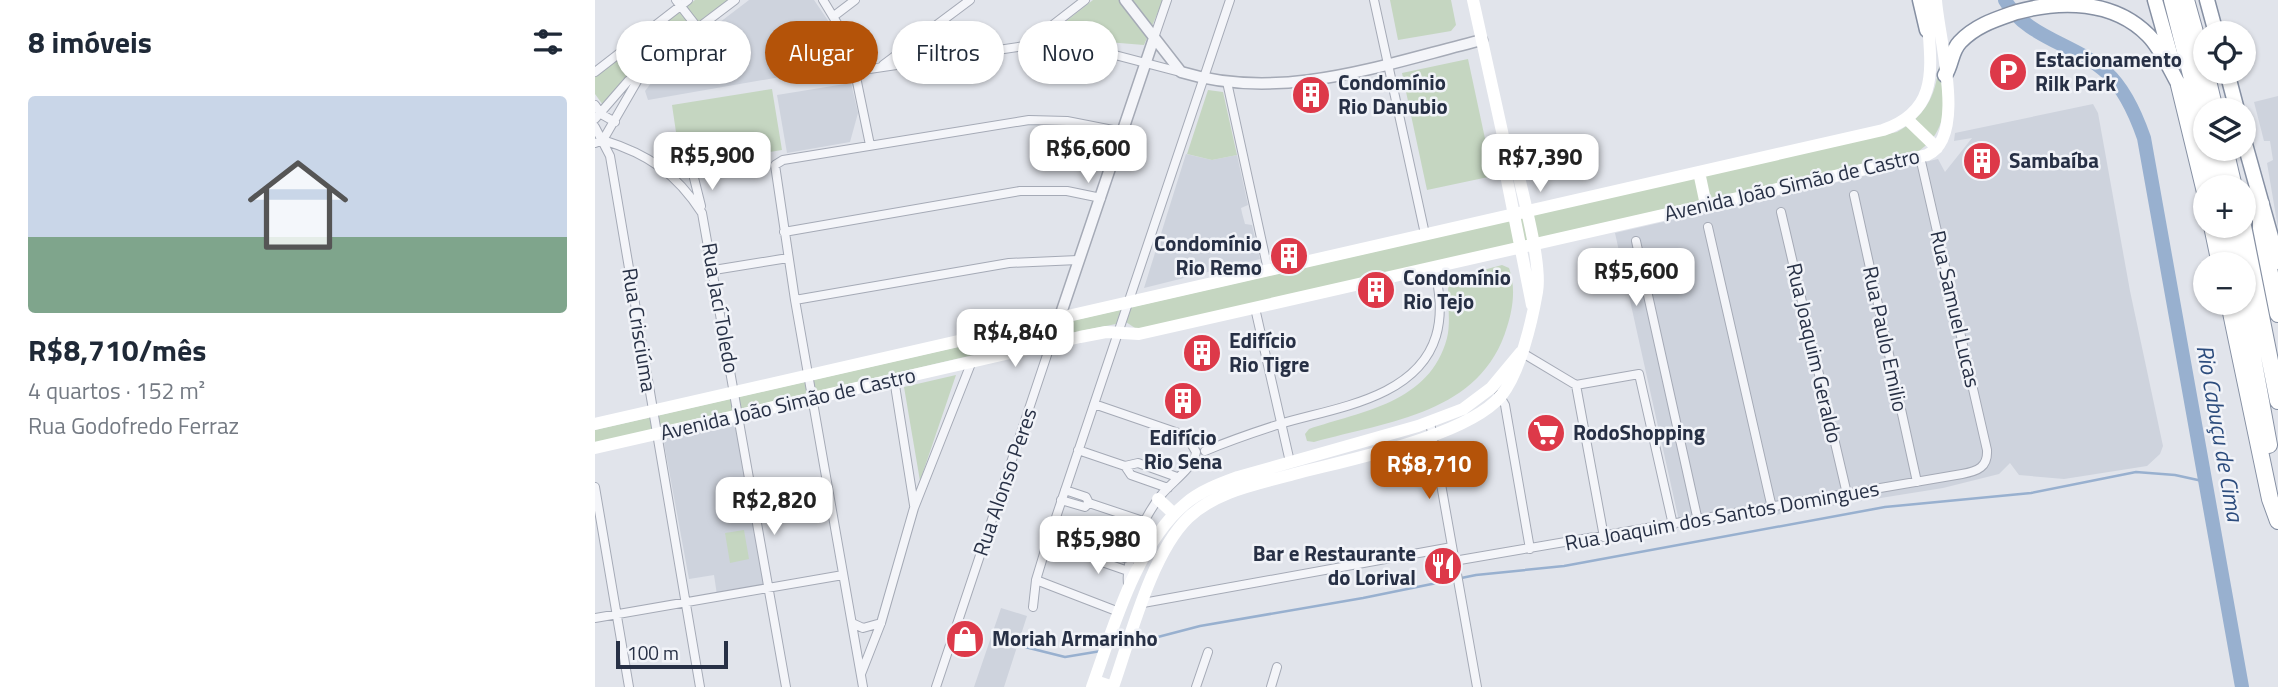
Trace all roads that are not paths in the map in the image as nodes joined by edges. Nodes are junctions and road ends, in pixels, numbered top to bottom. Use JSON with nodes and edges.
{"nodes":[{"id":1,"x":735,"y":0,"type":"edge"},
{"id":2,"x":823,"y":0,"type":"edge"},
{"id":3,"x":855,"y":0,"type":"edge"},
{"id":4,"x":970,"y":0,"type":"edge"},
{"id":5,"x":1085,"y":0,"type":"edge"},
{"id":6,"x":1125,"y":0,"type":"edge"},
{"id":7,"x":1167,"y":0,"type":"edge"},
{"id":8,"x":1230,"y":0,"type":"edge"},
{"id":9,"x":1374,"y":0,"type":"edge"},
{"id":10,"x":1473,"y":0,"type":"edge"},
{"id":11,"x":1920,"y":0,"type":"edge"},
{"id":12,"x":1927,"y":0,"type":"edge"},
{"id":13,"x":1936,"y":0,"type":"edge"},
{"id":14,"x":2155,"y":0,"type":"edge"},
{"id":15,"x":2172,"y":0,"type":"edge"},
{"id":16,"x":2186,"y":0,"type":"edge"},
{"id":17,"x":2207,"y":0,"type":"edge"},
{"id":18,"x":682,"y":2,"type":"edge"},
{"id":19,"x":834,"y":16,"type":"junction"},
{"id":20,"x":693,"y":21,"type":"edge"},
{"id":21,"x":705,"y":21,"type":"edge"},
{"id":22,"x":837,"y":21,"type":"edge"},
{"id":23,"x":1057,"y":21,"type":"edge"},
{"id":24,"x":2213,"y":21,"type":"edge"},
{"id":25,"x":2193,"y":24,"type":"edge"},
{"id":26,"x":1927,"y":30,"type":"junction"},
{"id":27,"x":1154,"y":38,"type":"junction"},
{"id":28,"x":1482,"y":40,"type":"junction"},
{"id":29,"x":1018,"y":45,"type":"edge"},
{"id":30,"x":1118,"y":56,"type":"edge"},
{"id":31,"x":1146,"y":61,"type":"junction"},
{"id":32,"x":1388,"y":62,"type":"junction"},
{"id":33,"x":881,"y":66,"type":"junction"},
{"id":34,"x":878,"y":67,"type":"edge"},
{"id":35,"x":595,"y":72,"type":"edge"},
{"id":36,"x":1181,"y":72,"type":"junction"},
{"id":37,"x":1945,"y":75,"type":"junction"},
{"id":38,"x":1203,"y":79,"type":"junction"},
{"id":39,"x":1227,"y":82,"type":"junction"},
{"id":40,"x":626,"y":84,"type":"edge"},
{"id":41,"x":637,"y":84,"type":"edge"},
{"id":42,"x":858,"y":84,"type":"edge"},
{"id":43,"x":2179,"y":85,"type":"junction"},
{"id":44,"x":2197,"y":98,"type":"edge"},
{"id":45,"x":595,"y":105,"type":"edge"},
{"id":46,"x":598,"y":117,"type":"edge"},
{"id":47,"x":1908,"y":120,"type":"junction"},
{"id":48,"x":615,"y":122,"type":"junction"},
{"id":49,"x":595,"y":127,"type":"edge"},
{"id":50,"x":1123,"y":132,"type":"junction"},
{"id":51,"x":599,"y":141,"type":"edge"},
{"id":52,"x":870,"y":145,"type":"junction"},
{"id":53,"x":1937,"y":148,"type":"junction"},
{"id":54,"x":1920,"y":156,"type":"junction"},
{"id":55,"x":2249,"y":161,"type":"edge"},
{"id":56,"x":1699,"y":172,"type":"junction"},
{"id":57,"x":2201,"y":175,"type":"edge"},
{"id":58,"x":694,"y":178,"type":"dead end"},
{"id":59,"x":1854,"y":195,"type":"dead end"},
{"id":60,"x":1101,"y":198,"type":"junction"},
{"id":61,"x":2261,"y":204,"type":"junction"},
{"id":62,"x":1706,"y":205,"type":"junction"},
{"id":63,"x":1521,"y":212,"type":"junction"},
{"id":64,"x":1781,"y":212,"type":"dead end"},
{"id":65,"x":702,"y":213,"type":"junction"},
{"id":66,"x":1708,"y":227,"type":"dead end"},
{"id":67,"x":784,"y":232,"type":"junction"},
{"id":68,"x":1425,"y":234,"type":"junction"},
{"id":69,"x":2245,"y":238,"type":"edge"},
{"id":70,"x":1636,"y":241,"type":"dead end"},
{"id":71,"x":1527,"y":246,"type":"junction"},
{"id":72,"x":788,"y":257,"type":"junction"},
{"id":73,"x":1079,"y":260,"type":"junction"},
{"id":74,"x":2278,"y":262,"type":"edge"},
{"id":75,"x":1435,"y":267,"type":"junction"},
{"id":76,"x":714,"y":270,"type":"junction"},
{"id":77,"x":1268,"y":270,"type":"junction"},
{"id":78,"x":795,"y":300,"type":"junction"},
{"id":79,"x":1128,"y":301,"type":"junction"},
{"id":80,"x":1255,"y":308,"type":"junction"},
{"id":81,"x":2278,"y":314,"type":"edge"},
{"id":82,"x":2232,"y":315,"type":"edge"},
{"id":83,"x":2245,"y":315,"type":"edge"},
{"id":84,"x":1060,"y":318,"type":"junction"},
{"id":85,"x":1117,"y":333,"type":"junction"},
{"id":86,"x":1051,"y":343,"type":"junction"},
{"id":87,"x":1521,"y":352,"type":"junction"},
{"id":88,"x":972,"y":362,"type":"junction"},
{"id":89,"x":808,"y":375,"type":"junction"},
{"id":90,"x":894,"y":379,"type":"junction"},
{"id":91,"x":1576,"y":385,"type":"junction"},
{"id":92,"x":735,"y":392,"type":"junction"},
{"id":93,"x":1496,"y":392,"type":"junction"},
{"id":94,"x":812,"y":398,"type":"junction"},
{"id":95,"x":2278,"y":401,"type":"edge"},
{"id":96,"x":1094,"y":404,"type":"junction"},
{"id":97,"x":652,"y":411,"type":"junction"},
{"id":98,"x":739,"y":415,"type":"junction"},
{"id":99,"x":595,"y":424,"type":"edge"},
{"id":100,"x":1280,"y":424,"type":"junction"},
{"id":101,"x":1431,"y":429,"type":"junction"},
{"id":102,"x":657,"y":433,"type":"junction"},
{"id":103,"x":595,"y":448,"type":"edge"},
{"id":104,"x":1078,"y":450,"type":"junction"},
{"id":105,"x":1205,"y":451,"type":"dead end"},
{"id":106,"x":1987,"y":461,"type":"joint"},
{"id":107,"x":1290,"y":462,"type":"junction"},
{"id":108,"x":1125,"y":466,"type":"junction"},
{"id":109,"x":1177,"y":477,"type":"junction"},
{"id":110,"x":1917,"y":482,"type":"junction"},
{"id":111,"x":924,"y":485,"type":"junction"},
{"id":112,"x":911,"y":486,"type":"junction"},
{"id":113,"x":595,"y":487,"type":"edge"},
{"id":114,"x":1168,"y":488,"type":"junction"},
{"id":115,"x":1065,"y":490,"type":"junction"},
{"id":116,"x":1847,"y":494,"type":"junction"},
{"id":117,"x":1158,"y":499,"type":"junction"},
{"id":118,"x":1061,"y":500,"type":"junction"},
{"id":119,"x":1089,"y":503,"type":"junction"},
{"id":120,"x":914,"y":508,"type":"junction"},
{"id":121,"x":1772,"y":508,"type":"junction"},
{"id":122,"x":2278,"y":508,"type":"edge"},
{"id":123,"x":1174,"y":514,"type":"junction"},
{"id":124,"x":1698,"y":521,"type":"junction"},
{"id":125,"x":2278,"y":521,"type":"edge"},
{"id":126,"x":1146,"y":522,"type":"junction"},
{"id":127,"x":1673,"y":525,"type":"junction"},
{"id":128,"x":1604,"y":537,"type":"junction"},
{"id":129,"x":1049,"y":538,"type":"junction"},
{"id":130,"x":1451,"y":547,"type":"junction"},
{"id":131,"x":1530,"y":549,"type":"junction"},
{"id":132,"x":1099,"y":554,"type":"junction"},
{"id":133,"x":1131,"y":560,"type":"junction"},
{"id":134,"x":1454,"y":564,"type":"junction"},
{"id":135,"x":1128,"y":571,"type":"junction"},
{"id":136,"x":843,"y":575,"type":"junction"},
{"id":137,"x":1036,"y":580,"type":"junction"},
{"id":138,"x":768,"y":588,"type":"junction"},
{"id":139,"x":1129,"y":590,"type":"junction"},
{"id":140,"x":686,"y":602,"type":"junction"},
{"id":141,"x":1143,"y":603,"type":"junction"},
{"id":142,"x":1033,"y":607,"type":"dead end"},
{"id":143,"x":1119,"y":612,"type":"junction"},
{"id":144,"x":617,"y":614,"type":"junction"},
{"id":145,"x":595,"y":618,"type":"edge"},
{"id":146,"x":852,"y":623,"type":"junction"},
{"id":147,"x":881,"y":623,"type":"junction"},
{"id":148,"x":1208,"y":652,"type":"dead end"},
{"id":149,"x":1277,"y":667,"type":"dead end"},
{"id":150,"x":861,"y":674,"type":"junction"},
{"id":151,"x":1095,"y":679,"type":"edge"},
{"id":152,"x":629,"y":687,"type":"edge"},
{"id":153,"x":700,"y":687,"type":"edge"},
{"id":154,"x":786,"y":687,"type":"edge"},
{"id":155,"x":863,"y":687,"type":"edge"},
{"id":156,"x":936,"y":687,"type":"edge"},
{"id":157,"x":1113,"y":687,"type":"edge"},
{"id":158,"x":1196,"y":687,"type":"edge"},
{"id":159,"x":1271,"y":687,"type":"edge"},
{"id":160,"x":1477,"y":687,"type":"edge"}],
"edges":[{"from":1,"to":21,"type":"street"},
{"from":2,"to":19,"type":"street"},
{"from":3,"to":19,"type":"street"},
{"from":4,"to":33,"type":"street"},
{"from":5,"to":23,"type":"street"},
{"from":6,"to":27,"type":"street"},
{"from":7,"to":27,"type":"street"},
{"from":8,"to":38,"type":"street"},
{"from":9,"to":32,"type":"street"},
{"from":10,"to":28,"type":"main road"},
{"from":11,"to":26,"type":"highway"},
{"from":12,"to":26,"type":"main road","name":"Avenida João Simão de Castro"},
{"from":13,"to":37,"type":"main road","name":"Avenida João Simão de Castro"},
{"from":14,"to":43,"type":"highway"},
{"from":15,"to":44,"type":"highway"},
{"from":16,"to":25,"type":"highway"},
{"from":17,"to":24,"type":"highway"},
{"from":18,"to":20,"type":"street"},
{"from":18,"to":35,"type":"street"},
{"from":19,"to":22,"type":"street"},
{"from":26,"to":47,"type":"main road","name":"Avenida João Simão de Castro"},
{"from":27,"to":31,"type":"street","name":"Rua Alonso Peres"},
{"from":27,"to":36,"type":"street"},
{"from":28,"to":32,"type":"street"},
{"from":28,"to":63,"type":"main road"},
{"from":29,"to":33,"type":"street"},
{"from":30,"to":31,"type":"street"},
{"from":31,"to":36,"type":"street"},
{"from":31,"to":50,"type":"street","name":"Rua Alonso Peres"},
{"from":32,"to":39,"type":"street"},
{"from":32,"to":68,"type":"street"},
{"from":33,"to":34,"type":"street"},
{"from":36,"to":38,"type":"street"},
{"from":37,"to":43,"type":"highway"},
{"from":37,"to":53,"type":"main road","name":"Avenida João Simão de Castro"},
{"from":38,"to":39,"type":"street"},
{"from":38,"to":79,"type":"street"},
{"from":39,"to":77,"type":"street"},
{"from":40,"to":46,"type":"street"},
{"from":41,"to":48,"type":"street"},
{"from":42,"to":52,"type":"street"},
{"from":43,"to":57,"type":"highway"},
{"from":45,"to":46,"type":"street"},
{"from":46,"to":48,"type":"street"},
{"from":47,"to":53,"type":"main road"},
{"from":47,"to":56,"type":"main road","name":"Avenida João Simão de Castro"},
{"from":48,"to":51,"type":"street"},
{"from":49,"to":51,"type":"street","name":"Rua Crisciúma"},
{"from":50,"to":52,"type":"street"},
{"from":50,"to":60,"type":"street","name":"Rua Alonso Peres"},
{"from":51,"to":65,"type":"street","name":"Rua Jací Toledo"},
{"from":51,"to":97,"type":"street","name":"Rua Crisciúma"},
{"from":52,"to":67,"type":"street"},
{"from":53,"to":54,"type":"main road","name":"Avenida João Simão de Castro"},
{"from":54,"to":62,"type":"main road","name":"Avenida João Simão de Castro"},
{"from":54,"to":106,"type":"street","name":"Rua Samuel Lucas"},
{"from":55,"to":61,"type":"highway"},
{"from":56,"to":62,"type":"main road"},
{"from":56,"to":63,"type":"main road","name":"Avenida João Simão de Castro"},
{"from":58,"to":65,"type":"street"},
{"from":59,"to":110,"type":"street","name":"Rua Paulo Emilio"},
{"from":60,"to":67,"type":"street"},
{"from":60,"to":73,"type":"street","name":"Rua Alonso Peres"},
{"from":61,"to":74,"type":"highway"},
{"from":61,"to":81,"type":"highway"},
{"from":62,"to":71,"type":"main road","name":"Avenida João Simão de Castro"},
{"from":63,"to":68,"type":"main road","name":"Avenida João Simão de Castro"},
{"from":63,"to":71,"type":"main road"},
{"from":64,"to":116,"type":"street","name":"Rua Joaquim Geraldo"},
{"from":65,"to":76,"type":"street","name":"Rua Jací Toledo"},
{"from":66,"to":121,"type":"street"},
{"from":67,"to":72,"type":"street"},
{"from":68,"to":77,"type":"main road","name":"Avenida João Simão de Castro"},
{"from":69,"to":95,"type":"highway"},
{"from":70,"to":124,"type":"street"},
{"from":71,"to":75,"type":"main road","name":"Avenida João Simão de Castro"},
{"from":71,"to":87,"type":"main road"},
{"from":72,"to":76,"type":"street"},
{"from":72,"to":78,"type":"street"},
{"from":73,"to":78,"type":"street"},
{"from":73,"to":84,"type":"street","name":"Rua Alonso Peres"},
{"from":75,"to":80,"type":"main road","name":"Avenida João Simão de Castro"},
{"from":75,"to":100,"type":"street"},
{"from":76,"to":92,"type":"street","name":"Rua Jací Toledo"},
{"from":77,"to":79,"type":"main road","name":"Avenida João Simão de Castro"},
{"from":78,"to":89,"type":"street"},
{"from":79,"to":84,"type":"main road","name":"Avenida João Simão de Castro"},
{"from":79,"to":85,"type":"street"},
{"from":80,"to":85,"type":"main road","name":"Avenida João Simão de Castro"},
{"from":80,"to":100,"type":"street"},
{"from":82,"to":125,"type":"highway"},
{"from":83,"to":122,"type":"highway"},
{"from":84,"to":86,"type":"street","name":"Rua Alonso Peres"},
{"from":84,"to":89,"type":"main road","name":"Avenida João Simão de Castro"},
{"from":85,"to":86,"type":"main road","name":"Avenida João Simão de Castro"},
{"from":85,"to":96,"type":"street"},
{"from":86,"to":88,"type":"main road","name":"Avenida João Simão de Castro"},
{"from":86,"to":156,"type":"street","name":"Rua Alonso Peres"},
{"from":87,"to":91,"type":"street"},
{"from":87,"to":93,"type":"main road"},
{"from":88,"to":90,"type":"main road","name":"Avenida João Simão de Castro"},
{"from":88,"to":111,"type":"street"},
{"from":89,"to":92,"type":"main road","name":"Avenida João Simão de Castro"},
{"from":89,"to":94,"type":"street"},
{"from":90,"to":94,"type":"main road","name":"Avenida João Simão de Castro"},
{"from":90,"to":112,"type":"street"},
{"from":91,"to":127,"type":"street"},
{"from":91,"to":128,"type":"street"},
{"from":92,"to":97,"type":"main road","name":"Avenida João Simão de Castro"},
{"from":92,"to":98,"type":"street","name":"Rua Jací Toledo"},
{"from":93,"to":101,"type":"main road"},
{"from":93,"to":131,"type":"street"},
{"from":94,"to":98,"type":"main road","name":"Avenida João Simão de Castro"},
{"from":94,"to":136,"type":"street"},
{"from":96,"to":104,"type":"street"},
{"from":96,"to":109,"type":"street"},
{"from":97,"to":99,"type":"main road","name":"Avenida João Simão de Castro"},
{"from":97,"to":102,"type":"street","name":"Rua Crisciúma"},
{"from":98,"to":102,"type":"main road","name":"Avenida João Simão de Castro"},
{"from":98,"to":138,"type":"street","name":"Rua Jací Toledo"},
{"from":100,"to":105,"type":"street"},
{"from":100,"to":107,"type":"street"},
{"from":101,"to":107,"type":"main road"},
{"from":101,"to":130,"type":"street"},
{"from":101,"to":141,"type":"main road"},
{"from":102,"to":103,"type":"main road","name":"Avenida João Simão de Castro"},
{"from":102,"to":140,"type":"street","name":"Rua Crisciúma"},
{"from":104,"to":108,"type":"street"},
{"from":104,"to":115,"type":"street"},
{"from":106,"to":110,"type":"street","name":"Rua Joaquim dos Santos Domingues"},
{"from":107,"to":123,"type":"main road"},
{"from":108,"to":109,"type":"street"},
{"from":108,"to":114,"type":"street"},
{"from":109,"to":114,"type":"street"},
{"from":110,"to":116,"type":"street","name":"Rua Joaquim dos Santos Domingues"},
{"from":111,"to":112,"type":"street"},
{"from":111,"to":120,"type":"street"},
{"from":112,"to":120,"type":"street"},
{"from":113,"to":144,"type":"street"},
{"from":114,"to":117,"type":"street"},
{"from":115,"to":118,"type":"street"},
{"from":115,"to":119,"type":"street"},
{"from":116,"to":121,"type":"street","name":"Rua Joaquim dos Santos Domingues"},
{"from":117,"to":123,"type":"main road"},
{"from":117,"to":126,"type":"street"},
{"from":118,"to":119,"type":"street"},
{"from":118,"to":129,"type":"street"},
{"from":119,"to":126,"type":"street"},
{"from":120,"to":147,"type":"street"},
{"from":121,"to":124,"type":"street","name":"Rua Joaquim dos Santos Domingues"},
{"from":123,"to":139,"type":"main road"},
{"from":124,"to":127,"type":"street","name":"Rua Joaquim dos Santos Domingues"},
{"from":126,"to":133,"type":"street"},
{"from":127,"to":128,"type":"street","name":"Rua Joaquim dos Santos Domingues"},
{"from":128,"to":131,"type":"street","name":"Rua Joaquim dos Santos Domingues"},
{"from":129,"to":132,"type":"street"},
{"from":129,"to":137,"type":"street"},
{"from":130,"to":134,"type":"street"},
{"from":130,"to":141,"type":"street"},
{"from":131,"to":134,"type":"street","name":"Rua Joaquim dos Santos Domingues"},
{"from":132,"to":133,"type":"street"},
{"from":132,"to":135,"type":"street"},
{"from":133,"to":135,"type":"street"},
{"from":134,"to":160,"type":"street"},
{"from":135,"to":139,"type":"street"},
{"from":136,"to":138,"type":"street"},
{"from":136,"to":146,"type":"street"},
{"from":137,"to":142,"type":"street"},
{"from":137,"to":143,"type":"street"},
{"from":138,"to":140,"type":"street"},
{"from":138,"to":154,"type":"street","name":"Rua Jací Toledo"},
{"from":139,"to":143,"type":"main road"},
{"from":140,"to":144,"type":"street"},
{"from":140,"to":153,"type":"street","name":"Rua Crisciúma"},
{"from":141,"to":157,"type":"main road"},
{"from":143,"to":151,"type":"main road"},
{"from":144,"to":145,"type":"street"},
{"from":144,"to":152,"type":"street"},
{"from":146,"to":147,"type":"street"},
{"from":146,"to":150,"type":"street"},
{"from":147,"to":150,"type":"street"},
{"from":148,"to":158,"type":"street"},
{"from":149,"to":159,"type":"street"},
{"from":150,"to":155,"type":"street"},
{"from":151,"to":157,"type":"main road"}]}
